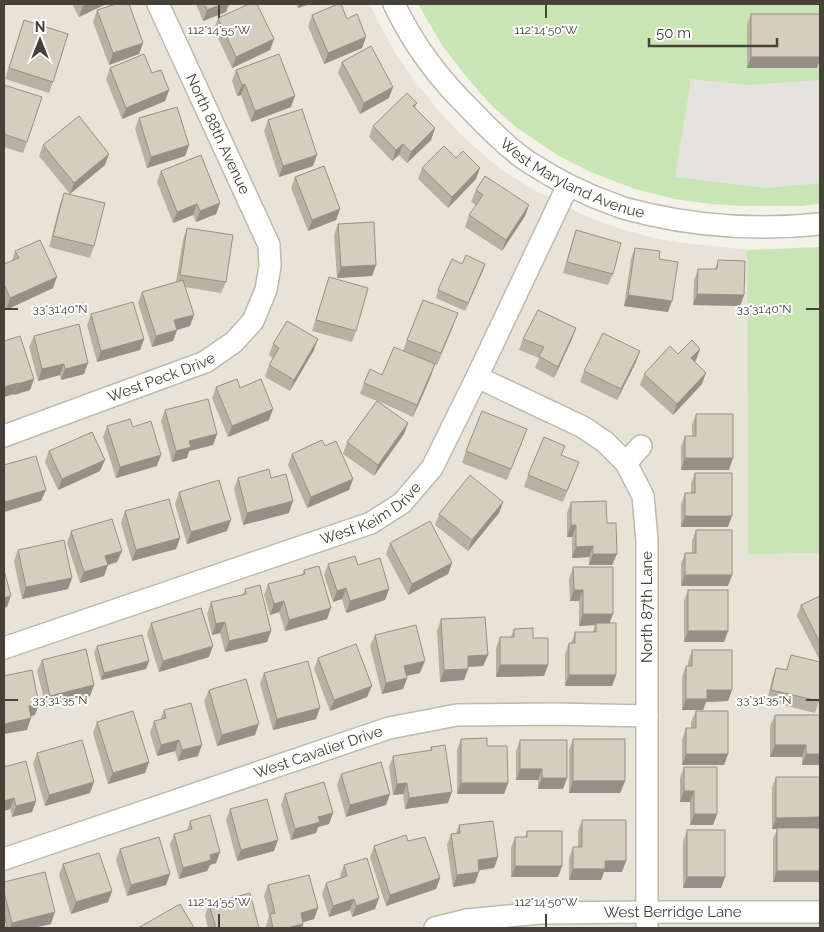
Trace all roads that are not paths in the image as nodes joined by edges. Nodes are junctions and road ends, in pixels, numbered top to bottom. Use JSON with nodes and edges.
{"nodes":[{"id":1,"x":158,"y":4,"type":"edge"},
{"id":2,"x":394,"y":4,"type":"edge"},
{"id":3,"x":568,"y":186,"type":"junction"},
{"id":4,"x":820,"y":224,"type":"edge"},
{"id":5,"x":270,"y":266,"type":"joint"},
{"id":6,"x":477,"y":377,"type":"junction"},
{"id":7,"x":4,"y":436,"type":"edge"},
{"id":8,"x":641,"y":446,"type":"dead end"},
{"id":9,"x":626,"y":463,"type":"junction"},
{"id":10,"x":4,"y":648,"type":"edge"},
{"id":11,"x":647,"y":716,"type":"junction"},
{"id":12,"x":4,"y":859,"type":"edge"},
{"id":13,"x":820,"y":912,"type":"edge"},
{"id":14,"x":647,"y":920,"type":"edge"},
{"id":15,"x":435,"y":928,"type":"edge"}],
"edges":[{"from":1,"to":5,"type":"street","name":"North 88th Avenue"},
{"from":2,"to":3,"type":"street","name":"West Maryland Avenue"},
{"from":3,"to":4,"type":"street","name":"West Maryland Avenue"},
{"from":3,"to":6,"type":"street","name":"West Keim Drive"},
{"from":5,"to":7,"type":"street","name":"West Peck Drive"},
{"from":6,"to":9,"type":"street","name":"North 87th Lane"},
{"from":6,"to":10,"type":"street","name":"West Keim Drive"},
{"from":8,"to":9,"type":"street"},
{"from":9,"to":11,"type":"street","name":"North 87th Lane"},
{"from":11,"to":12,"type":"street","name":"West Cavalier Drive"},
{"from":11,"to":14,"type":"street","name":"North 87th Lane"},
{"from":13,"to":14,"type":"street","name":"West Berridge Lane"},
{"from":14,"to":15,"type":"street","name":"West Berridge Lane"}]}
